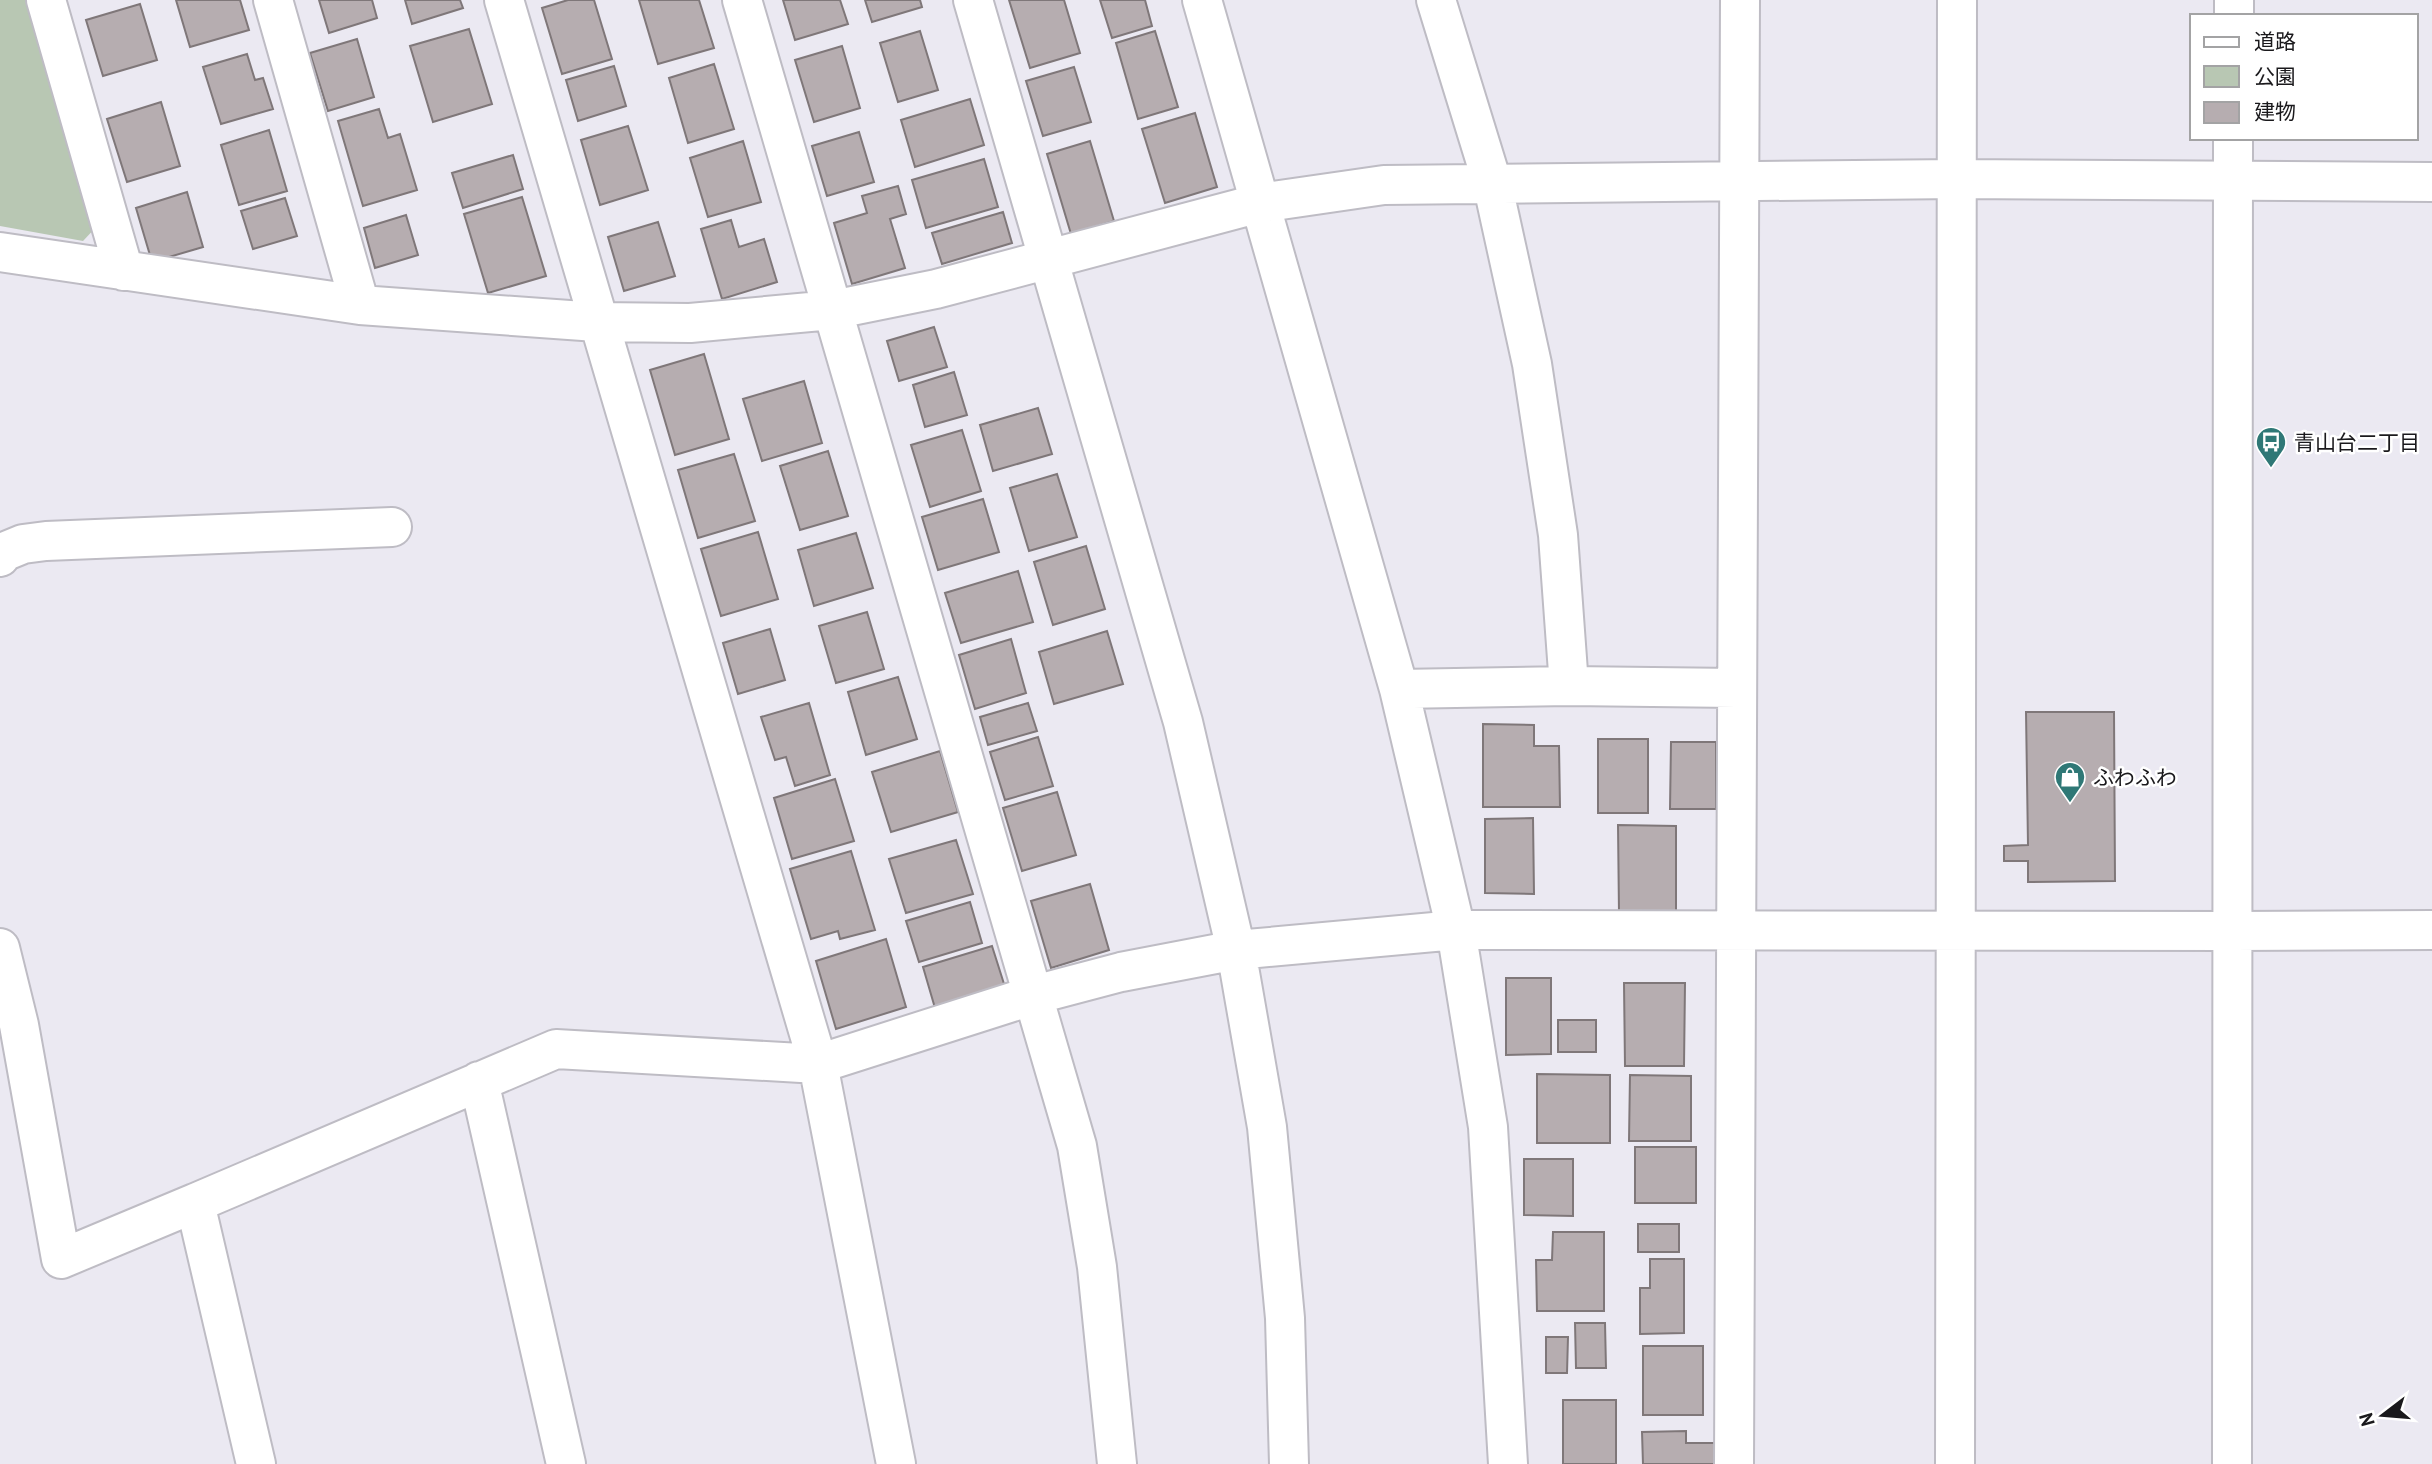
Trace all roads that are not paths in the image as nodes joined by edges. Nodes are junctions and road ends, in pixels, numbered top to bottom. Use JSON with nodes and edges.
{"nodes":[{"id":1,"x":46,"y":0,"type":"edge"},
{"id":2,"x":273,"y":0,"type":"edge"},
{"id":3,"x":504,"y":0,"type":"edge"},
{"id":4,"x":742,"y":0,"type":"edge"},
{"id":5,"x":973,"y":0,"type":"edge"},
{"id":6,"x":1202,"y":0,"type":"edge"},
{"id":7,"x":1436,"y":0,"type":"edge"},
{"id":8,"x":1740,"y":0,"type":"edge"},
{"id":9,"x":1957,"y":0,"type":"edge"},
{"id":10,"x":2233,"y":140,"type":"edge"},
{"id":11,"x":1957,"y":179,"type":"junction"},
{"id":12,"x":2233,"y":180,"type":"junction"},
{"id":13,"x":1492,"y":182,"type":"junction"},
{"id":14,"x":2432,"y":183,"type":"edge"},
{"id":15,"x":1737,"y":184,"type":"junction"},
{"id":16,"x":1260,"y":203,"type":"junction"},
{"id":17,"x":0,"y":252,"type":"edge"},
{"id":18,"x":1047,"y":257,"type":"junction"},
{"id":19,"x":124,"y":271,"type":"junction"},
{"id":20,"x":360,"y":305,"type":"junction"},
{"id":21,"x":832,"y":310,"type":"junction"},
{"id":22,"x":597,"y":322,"type":"junction"},
{"id":23,"x":392,"y":527,"type":"dead end"},
{"id":24,"x":0,"y":554,"type":"edge"},
{"id":25,"x":1569,"y":686,"type":"junction"},
{"id":26,"x":1736,"y":688,"type":"junction"},
{"id":27,"x":1399,"y":689,"type":"junction"},
{"id":28,"x":1736,"y":928,"type":"junction"},
{"id":29,"x":1956,"y":929,"type":"junction"},
{"id":30,"x":1456,"y":930,"type":"junction"},
{"id":31,"x":2432,"y":930,"type":"edge"},
{"id":32,"x":2233,"y":931,"type":"junction"},
{"id":33,"x":0,"y":948,"type":"edge"},
{"id":34,"x":1236,"y":950,"type":"junction"},
{"id":35,"x":1034,"y":995,"type":"junction"},
{"id":36,"x":818,"y":1064,"type":"junction"},
{"id":37,"x":479,"y":1081,"type":"junction"},
{"id":38,"x":195,"y":1203,"type":"junction"},
{"id":39,"x":256,"y":1464,"type":"edge"},
{"id":40,"x":566,"y":1464,"type":"edge"},
{"id":41,"x":896,"y":1464,"type":"edge"},
{"id":42,"x":1117,"y":1464,"type":"edge"},
{"id":43,"x":1289,"y":1464,"type":"edge"},
{"id":44,"x":1508,"y":1464,"type":"edge"},
{"id":45,"x":1734,"y":1464,"type":"edge"},
{"id":46,"x":1955,"y":1464,"type":"edge"},
{"id":47,"x":2232,"y":1464,"type":"edge"}],
"edges":[{"from":1,"to":19,"type":"street"},
{"from":2,"to":20,"type":"street"},
{"from":3,"to":22,"type":"street"},
{"from":4,"to":21,"type":"street"},
{"from":5,"to":18,"type":"street"},
{"from":6,"to":16,"type":"street"},
{"from":7,"to":13,"type":"street"},
{"from":8,"to":15,"type":"street"},
{"from":9,"to":11,"type":"street"},
{"from":10,"to":12,"type":"street"},
{"from":11,"to":12,"type":"street"},
{"from":11,"to":15,"type":"street"},
{"from":11,"to":29,"type":"street"},
{"from":12,"to":14,"type":"street"},
{"from":12,"to":32,"type":"street"},
{"from":13,"to":15,"type":"street"},
{"from":13,"to":16,"type":"street"},
{"from":13,"to":25,"type":"street"},
{"from":15,"to":26,"type":"street"},
{"from":16,"to":18,"type":"street"},
{"from":16,"to":27,"type":"street"},
{"from":17,"to":19,"type":"street"},
{"from":18,"to":21,"type":"street"},
{"from":18,"to":34,"type":"street"},
{"from":19,"to":20,"type":"street"},
{"from":20,"to":22,"type":"street"},
{"from":21,"to":22,"type":"street"},
{"from":21,"to":35,"type":"street"},
{"from":22,"to":36,"type":"street"},
{"from":23,"to":24,"type":"street"},
{"from":25,"to":26,"type":"street"},
{"from":25,"to":27,"type":"street"},
{"from":26,"to":28,"type":"street"},
{"from":27,"to":30,"type":"street"},
{"from":28,"to":29,"type":"street"},
{"from":28,"to":30,"type":"street"},
{"from":28,"to":45,"type":"street"},
{"from":29,"to":32,"type":"street"},
{"from":29,"to":46,"type":"street"},
{"from":30,"to":34,"type":"street"},
{"from":30,"to":44,"type":"street"},
{"from":31,"to":32,"type":"street"},
{"from":32,"to":47,"type":"street"},
{"from":33,"to":38,"type":"street"},
{"from":34,"to":35,"type":"street"},
{"from":34,"to":43,"type":"street"},
{"from":35,"to":36,"type":"street"},
{"from":35,"to":42,"type":"street"},
{"from":36,"to":37,"type":"street"},
{"from":36,"to":41,"type":"street"},
{"from":37,"to":38,"type":"street"},
{"from":37,"to":40,"type":"street"},
{"from":38,"to":39,"type":"street"}]}
